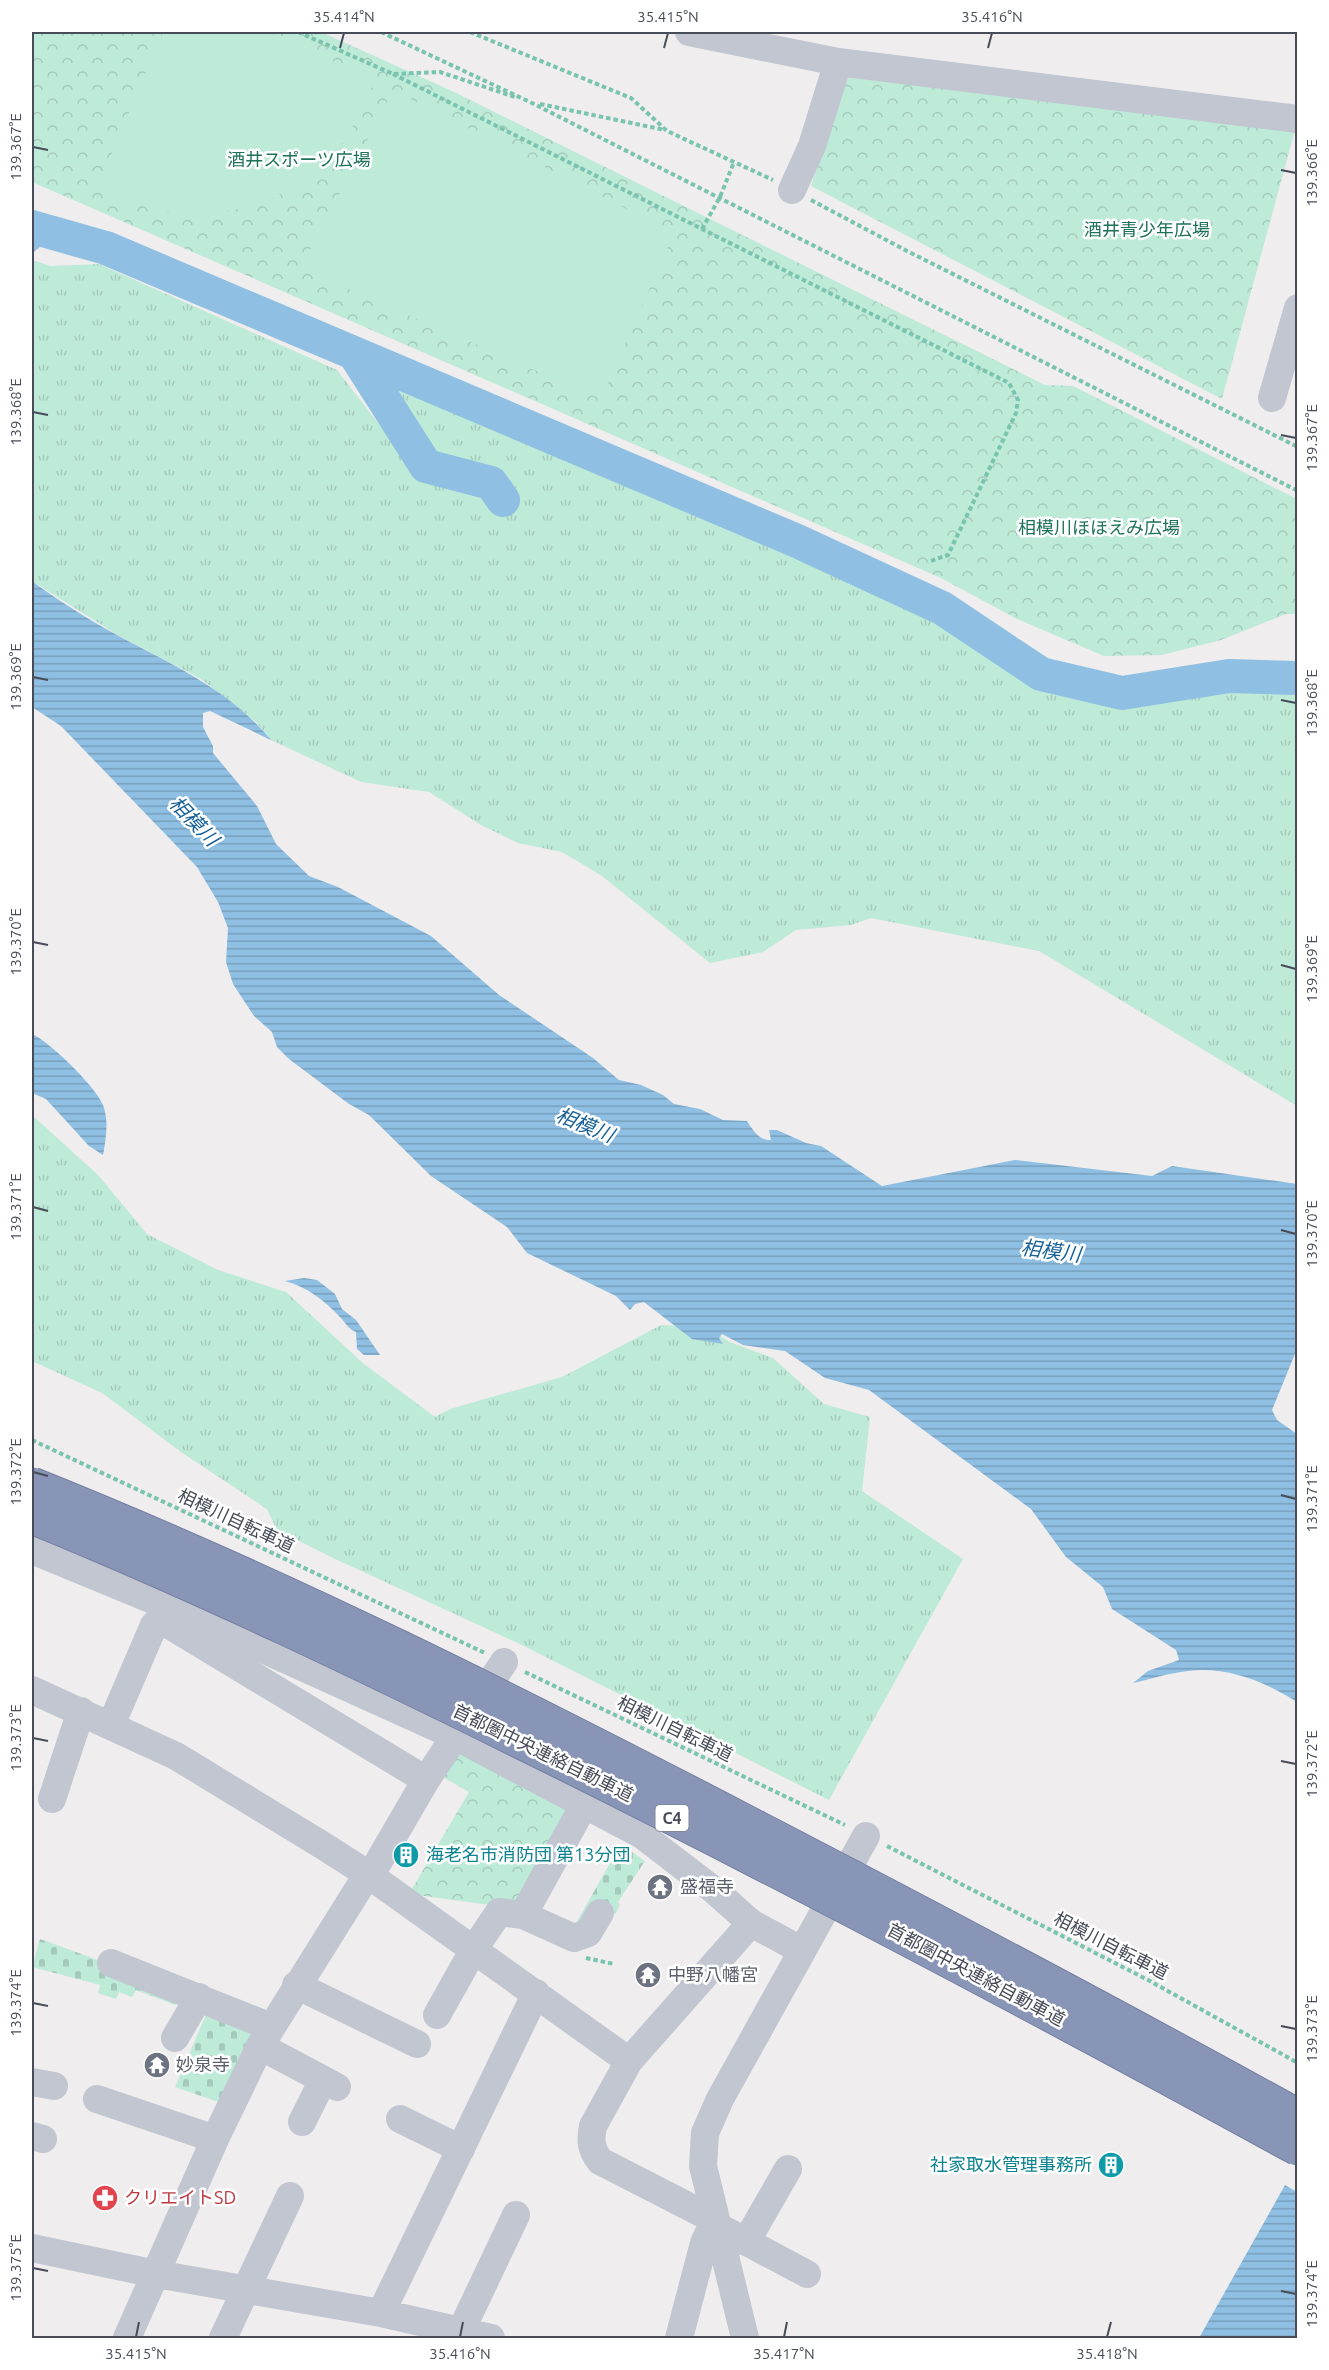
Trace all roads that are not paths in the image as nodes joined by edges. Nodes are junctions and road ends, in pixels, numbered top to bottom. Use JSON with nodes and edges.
{"nodes":[{"id":1,"x":689,"y":32,"type":"edge"},
{"id":2,"x":838,"y":62,"type":"junction"},
{"id":3,"x":1298,"y":119,"type":"edge"},
{"id":4,"x":792,"y":190,"type":"road end"},
{"id":5,"x":1298,"y":308,"type":"edge"},
{"id":6,"x":1272,"y":398,"type":"dead end"},
{"id":7,"x":32,"y":1484,"type":"edge"},
{"id":8,"x":32,"y":1517,"type":"edge"},
{"id":9,"x":32,"y":1550,"type":"edge"},
{"id":10,"x":504,"y":1662,"type":"road end"},
{"id":11,"x":32,"y":1690,"type":"edge"},
{"id":12,"x":81,"y":1712,"type":"junction"},
{"id":13,"x":111,"y":1725,"type":"junction"},
{"id":14,"x":455,"y":1736,"type":"junction"},
{"id":15,"x":426,"y":1780,"type":"junction"},
{"id":16,"x":52,"y":1799,"type":"dead end"},
{"id":17,"x":584,"y":1805,"type":"junction"},
{"id":18,"x":866,"y":1836,"type":"road end"},
{"id":19,"x":369,"y":1875,"type":"junction"},
{"id":20,"x":600,"y":1913,"type":"dead end"},
{"id":21,"x":523,"y":1915,"type":"junction"},
{"id":22,"x":751,"y":1923,"type":"junction"},
{"id":23,"x":474,"y":1948,"type":"junction"},
{"id":24,"x":801,"y":1950,"type":"junction"},
{"id":25,"x":111,"y":1963,"type":"dead end"},
{"id":26,"x":296,"y":1985,"type":"junction"},
{"id":27,"x":536,"y":1993,"type":"junction"},
{"id":28,"x":199,"y":1997,"type":"junction"},
{"id":29,"x":437,"y":2015,"type":"dead end"},
{"id":30,"x":265,"y":2037,"type":"junction"},
{"id":31,"x":175,"y":2038,"type":"dead end"},
{"id":32,"x":417,"y":2044,"type":"dead end"},
{"id":33,"x":629,"y":2061,"type":"junction"},
{"id":34,"x":97,"y":2099,"type":"dead end"},
{"id":35,"x":1298,"y":2116,"type":"edge"},
{"id":36,"x":400,"y":2119,"type":"dead end"},
{"id":37,"x":302,"y":2122,"type":"dead end"},
{"id":38,"x":215,"y":2139,"type":"junction"},
{"id":39,"x":461,"y":2149,"type":"junction"},
{"id":40,"x":1298,"y":2149,"type":"edge"},
{"id":41,"x":788,"y":2169,"type":"dead end"},
{"id":42,"x":290,"y":2196,"type":"dead end"},
{"id":43,"x":516,"y":2215,"type":"dead end"},
{"id":44,"x":716,"y":2223,"type":"junction"},
{"id":45,"x":746,"y":2242,"type":"junction"},
{"id":46,"x":32,"y":2248,"type":"edge"},
{"id":47,"x":156,"y":2274,"type":"junction"},
{"id":48,"x":807,"y":2274,"type":"dead end"},
{"id":49,"x":246,"y":2288,"type":"junction"},
{"id":50,"x":389,"y":2323,"type":"edge"},
{"id":51,"x":461,"y":2331,"type":"junction"},
{"id":52,"x":127,"y":2338,"type":"edge"},
{"id":53,"x":224,"y":2338,"type":"edge"},
{"id":54,"x":489,"y":2338,"type":"edge"},
{"id":55,"x":680,"y":2338,"type":"edge"},
{"id":56,"x":745,"y":2338,"type":"edge"}],
"edges":[{"from":1,"to":2,"type":"street"},
{"from":2,"to":3,"type":"street"},
{"from":2,"to":4,"type":"street"},
{"from":5,"to":6,"type":"street"},
{"from":7,"to":35,"type":"highway","name":"首都圏中央連絡自動車道","number":"C4","bridge":true},
{"from":8,"to":40,"type":"highway","name":"首都圏中央連絡自動車道","number":"C4","bridge":true},
{"from":9,"to":14,"type":"street"},
{"from":10,"to":14,"type":"street"},
{"from":11,"to":12,"type":"street"},
{"from":12,"to":13,"type":"street"},
{"from":12,"to":16,"type":"street"},
{"from":13,"to":15,"type":"street"},
{"from":13,"to":19,"type":"street"},
{"from":14,"to":15,"type":"street"},
{"from":14,"to":17,"type":"street"},
{"from":15,"to":19,"type":"street"},
{"from":17,"to":21,"type":"street"},
{"from":17,"to":22,"type":"street"},
{"from":18,"to":24,"type":"street"},
{"from":19,"to":23,"type":"street"},
{"from":19,"to":26,"type":"street"},
{"from":20,"to":21,"type":"street"},
{"from":21,"to":23,"type":"street"},
{"from":22,"to":24,"type":"street"},
{"from":22,"to":33,"type":"street"},
{"from":23,"to":27,"type":"street"},
{"from":23,"to":29,"type":"street"},
{"from":24,"to":44,"type":"street"},
{"from":25,"to":28,"type":"street"},
{"from":26,"to":30,"type":"street"},
{"from":26,"to":32,"type":"street"},
{"from":27,"to":33,"type":"street"},
{"from":27,"to":39,"type":"street"},
{"from":28,"to":30,"type":"street"},
{"from":28,"to":31,"type":"street"},
{"from":30,"to":37,"type":"street"},
{"from":30,"to":38,"type":"street"},
{"from":33,"to":44,"type":"street"},
{"from":34,"to":38,"type":"street"},
{"from":36,"to":39,"type":"street"},
{"from":38,"to":47,"type":"street"},
{"from":39,"to":50,"type":"street"},
{"from":41,"to":45,"type":"street"},
{"from":42,"to":49,"type":"street"},
{"from":43,"to":51,"type":"street"},
{"from":44,"to":45,"type":"street"},
{"from":44,"to":55,"type":"street"},
{"from":44,"to":56,"type":"street"},
{"from":45,"to":48,"type":"street"},
{"from":46,"to":47,"type":"street"},
{"from":47,"to":49,"type":"street"},
{"from":47,"to":52,"type":"street"},
{"from":49,"to":50,"type":"street"},
{"from":49,"to":53,"type":"street"},
{"from":50,"to":51,"type":"street"},
{"from":51,"to":54,"type":"street"}]}
